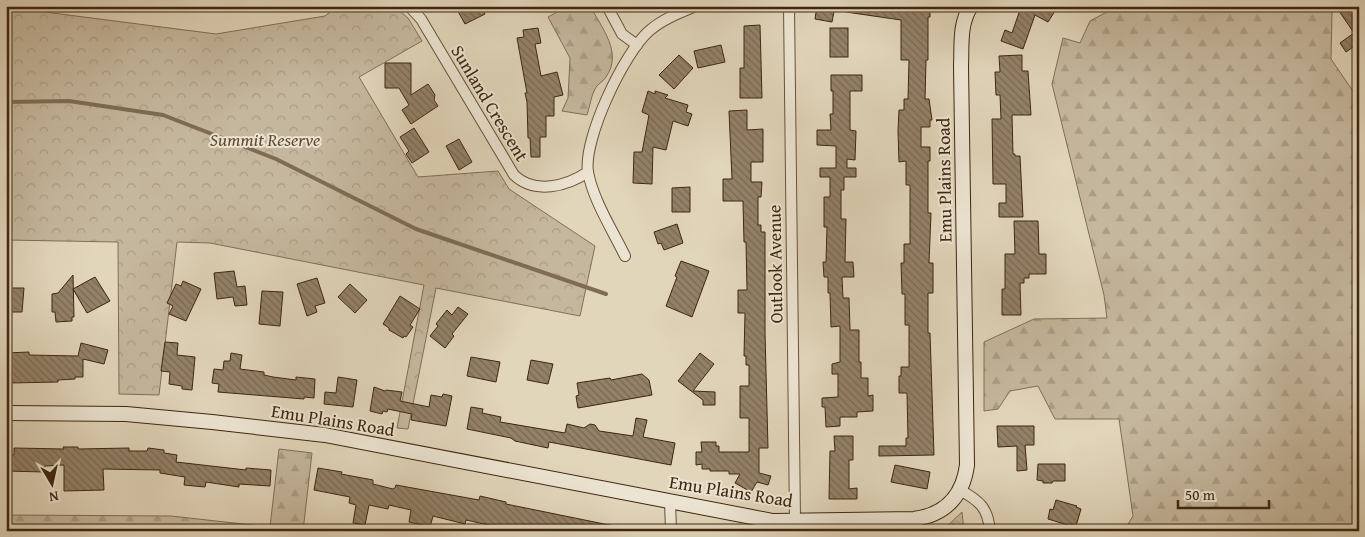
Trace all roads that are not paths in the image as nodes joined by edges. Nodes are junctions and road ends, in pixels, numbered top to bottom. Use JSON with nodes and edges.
{"nodes":[{"id":1,"x":409,"y":6,"type":"edge"},
{"id":2,"x":607,"y":6,"type":"edge"},
{"id":3,"x":696,"y":6,"type":"edge"},
{"id":4,"x":789,"y":6,"type":"edge"},
{"id":5,"x":971,"y":6,"type":"edge"},
{"id":6,"x":637,"y":45,"type":"junction"},
{"id":7,"x":588,"y":172,"type":"junction"},
{"id":8,"x":626,"y":256,"type":"dead end"},
{"id":9,"x":6,"y":413,"type":"edge"},
{"id":10,"x":960,"y":490,"type":"junction"},
{"id":11,"x":670,"y":501,"type":"junction"},
{"id":12,"x":795,"y":521,"type":"junction"},
{"id":13,"x":670,"y":531,"type":"edge"},
{"id":14,"x":990,"y":531,"type":"edge"}],
"edges":[{"from":1,"to":7,"type":"street","name":"Sunland Crescent"},
{"from":2,"to":6,"type":"street"},
{"from":3,"to":6,"type":"street"},
{"from":4,"to":12,"type":"street","name":"Outlook Avenue"},
{"from":5,"to":10,"type":"street","name":"Emu Plains Road"},
{"from":6,"to":7,"type":"street"},
{"from":7,"to":8,"type":"street"},
{"from":9,"to":11,"type":"street","name":"Emu Plains Road"},
{"from":10,"to":12,"type":"street","name":"Emu Plains Road"},
{"from":10,"to":14,"type":"street"},
{"from":11,"to":12,"type":"street","name":"Emu Plains Road"},
{"from":11,"to":13,"type":"street"}]}
